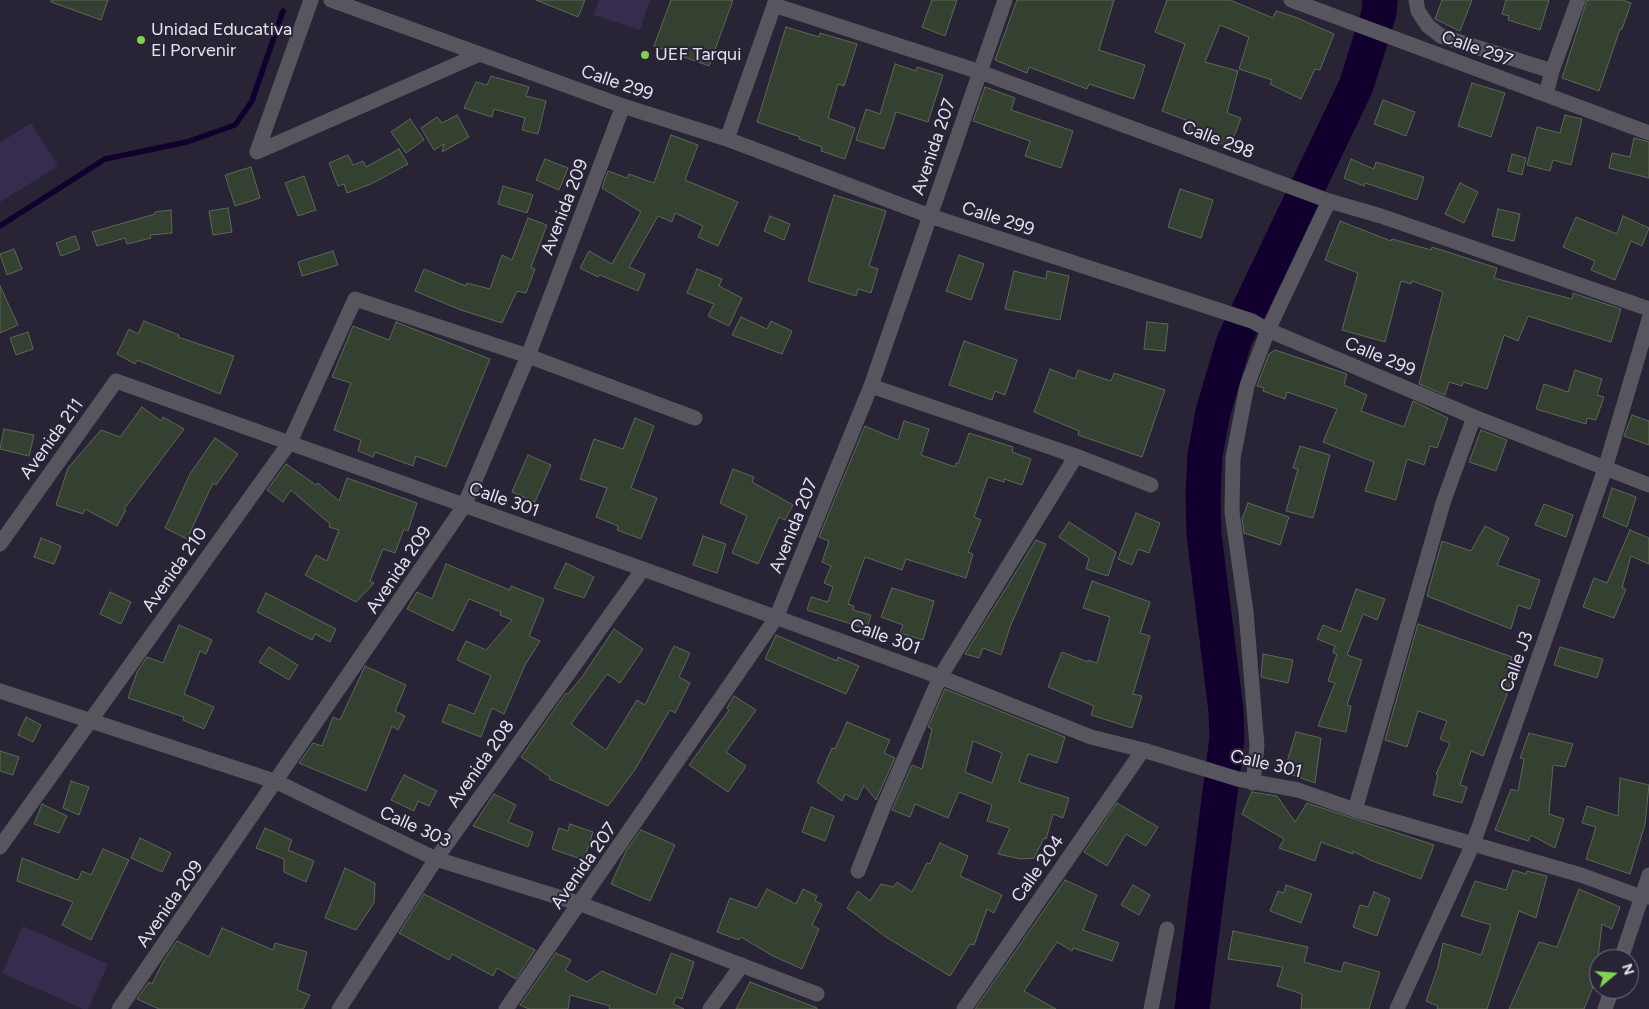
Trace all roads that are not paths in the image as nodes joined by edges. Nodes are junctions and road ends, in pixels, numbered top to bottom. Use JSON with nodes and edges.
{"nodes":[{"id":1,"x":311,"y":0,"type":"edge"},
{"id":2,"x":331,"y":0,"type":"edge"},
{"id":3,"x":1005,"y":0,"type":"edge"},
{"id":4,"x":1291,"y":0,"type":"edge"},
{"id":5,"x":1416,"y":0,"type":"edge"},
{"id":6,"x":1578,"y":0,"type":"edge"},
{"id":7,"x":775,"y":2,"type":"edge"},
{"id":8,"x":480,"y":54,"type":"junction"},
{"id":9,"x":1552,"y":71,"type":"junction"},
{"id":10,"x":980,"y":72,"type":"junction"},
{"id":11,"x":1546,"y":94,"type":"junction"},
{"id":12,"x":623,"y":106,"type":"junction"},
{"id":13,"x":1649,"y":133,"type":"edge"},
{"id":14,"x":727,"y":139,"type":"junction"},
{"id":15,"x":1328,"y":200,"type":"junction"},
{"id":16,"x":930,"y":216,"type":"junction"},
{"id":17,"x":1649,"y":309,"type":"edge"},
{"id":18,"x":1649,"y":319,"type":"edge"},
{"id":19,"x":1268,"y":330,"type":"junction"},
{"id":20,"x":528,"y":356,"type":"junction"},
{"id":21,"x":116,"y":381,"type":"joint"},
{"id":22,"x":871,"y":386,"type":"junction"},
{"id":23,"x":1474,"y":417,"type":"junction"},
{"id":24,"x":695,"y":418,"type":"dead end"},
{"id":25,"x":290,"y":442,"type":"junction"},
{"id":26,"x":1076,"y":456,"type":"junction"},
{"id":27,"x":1606,"y":469,"type":"junction"},
{"id":28,"x":1151,"y":485,"type":"dead end"},
{"id":29,"x":1649,"y":485,"type":"edge"},
{"id":30,"x":464,"y":506,"type":"junction"},
{"id":31,"x":0,"y":544,"type":"edge"},
{"id":32,"x":643,"y":569,"type":"junction"},
{"id":33,"x":776,"y":618,"type":"junction"},
{"id":34,"x":940,"y":677,"type":"junction"},
{"id":35,"x":0,"y":690,"type":"edge"},
{"id":36,"x":90,"y":722,"type":"junction"},
{"id":37,"x":1143,"y":750,"type":"junction"},
{"id":38,"x":1245,"y":781,"type":"junction"},
{"id":39,"x":277,"y":782,"type":"junction"},
{"id":40,"x":1355,"y":810,"type":"junction"},
{"id":41,"x":1473,"y":844,"type":"junction"},
{"id":42,"x":0,"y":847,"type":"edge"},
{"id":43,"x":436,"y":859,"type":"junction"},
{"id":44,"x":858,"y":871,"type":"dead end"},
{"id":45,"x":1649,"y":875,"type":"edge"},
{"id":46,"x":1645,"y":897,"type":"edge"},
{"id":47,"x":581,"y":904,"type":"junction"},
{"id":48,"x":1167,"y":929,"type":"dead end"},
{"id":49,"x":1625,"y":949,"type":"edge"},
{"id":50,"x":742,"y":965,"type":"junction"},
{"id":51,"x":817,"y":994,"type":"dead end"},
{"id":52,"x":119,"y":1009,"type":"edge"},
{"id":53,"x":339,"y":1009,"type":"edge"},
{"id":54,"x":506,"y":1009,"type":"edge"},
{"id":55,"x":710,"y":1009,"type":"edge"},
{"id":56,"x":964,"y":1009,"type":"edge"},
{"id":57,"x":1152,"y":1009,"type":"edge"},
{"id":58,"x":1398,"y":1009,"type":"edge"}],
"edges":[{"from":1,"to":8,"type":"street"},
{"from":2,"to":8,"type":"street","name":"Calle 299"},
{"from":3,"to":10,"type":"street","name":"Avenida 207"},
{"from":4,"to":11,"type":"street","name":"Calle 297"},
{"from":5,"to":9,"type":"street"},
{"from":6,"to":9,"type":"street"},
{"from":7,"to":10,"type":"street","name":"Calle 298"},
{"from":7,"to":14,"type":"street"},
{"from":8,"to":12,"type":"street","name":"Calle 299"},
{"from":9,"to":11,"type":"street"},
{"from":10,"to":15,"type":"street","name":"Calle 298"},
{"from":10,"to":16,"type":"street","name":"Avenida 207"},
{"from":11,"to":13,"type":"street","name":"Calle 297"},
{"from":12,"to":14,"type":"street","name":"Calle 299"},
{"from":12,"to":20,"type":"street","name":"Avenida 209"},
{"from":14,"to":16,"type":"street","name":"Calle 299"},
{"from":15,"to":17,"type":"street","name":"Calle 298"},
{"from":15,"to":19,"type":"street"},
{"from":16,"to":19,"type":"street","name":"Calle 299"},
{"from":16,"to":22,"type":"street","name":"Avenida 207"},
{"from":18,"to":27,"type":"street","name":"Calle J3"},
{"from":19,"to":23,"type":"street","name":"Calle 299"},
{"from":19,"to":38,"type":"street"},
{"from":20,"to":24,"type":"street"},
{"from":20,"to":25,"type":"street","name":"Avenida 210"},
{"from":20,"to":30,"type":"street","name":"Avenida 209"},
{"from":21,"to":25,"type":"street","name":"Calle 301"},
{"from":21,"to":31,"type":"street","name":"Avenida 211"},
{"from":22,"to":26,"type":"street"},
{"from":22,"to":33,"type":"street","name":"Avenida 207"},
{"from":23,"to":27,"type":"street","name":"Calle 299"},
{"from":23,"to":40,"type":"street"},
{"from":25,"to":30,"type":"street","name":"Calle 301"},
{"from":25,"to":36,"type":"street","name":"Avenida 210"},
{"from":26,"to":28,"type":"street"},
{"from":26,"to":34,"type":"street"},
{"from":27,"to":29,"type":"street","name":"Calle 299"},
{"from":27,"to":41,"type":"street","name":"Calle J3"},
{"from":30,"to":32,"type":"street","name":"Calle 301"},
{"from":30,"to":39,"type":"street","name":"Avenida 209"},
{"from":32,"to":33,"type":"street","name":"Calle 301"},
{"from":32,"to":43,"type":"street","name":"Avenida 208"},
{"from":33,"to":34,"type":"street","name":"Calle 301"},
{"from":33,"to":47,"type":"street","name":"Avenida 207"},
{"from":34,"to":37,"type":"street","name":"Calle 301"},
{"from":34,"to":44,"type":"street"},
{"from":35,"to":36,"type":"street","name":"Calle 303"},
{"from":36,"to":39,"type":"street","name":"Calle 303"},
{"from":36,"to":42,"type":"street","name":"Avenida 210"},
{"from":37,"to":38,"type":"street","name":"Calle 301"},
{"from":37,"to":56,"type":"street","name":"Calle 204"},
{"from":38,"to":40,"type":"street","name":"Calle 301"},
{"from":39,"to":43,"type":"street","name":"Calle 303"},
{"from":39,"to":52,"type":"street","name":"Avenida 209"},
{"from":40,"to":41,"type":"street","name":"Calle 301"},
{"from":41,"to":46,"type":"street","name":"Calle 301"},
{"from":41,"to":58,"type":"street","name":"Calle J3"},
{"from":43,"to":47,"type":"street","name":"Calle 303"},
{"from":43,"to":53,"type":"street","name":"Avenida 208"},
{"from":45,"to":46,"type":"street"},
{"from":46,"to":49,"type":"street"},
{"from":47,"to":50,"type":"street","name":"Calle 303"},
{"from":47,"to":54,"type":"street","name":"Avenida 207"},
{"from":48,"to":57,"type":"street"},
{"from":50,"to":51,"type":"street","name":"Calle 303"},
{"from":50,"to":55,"type":"street"}]}
